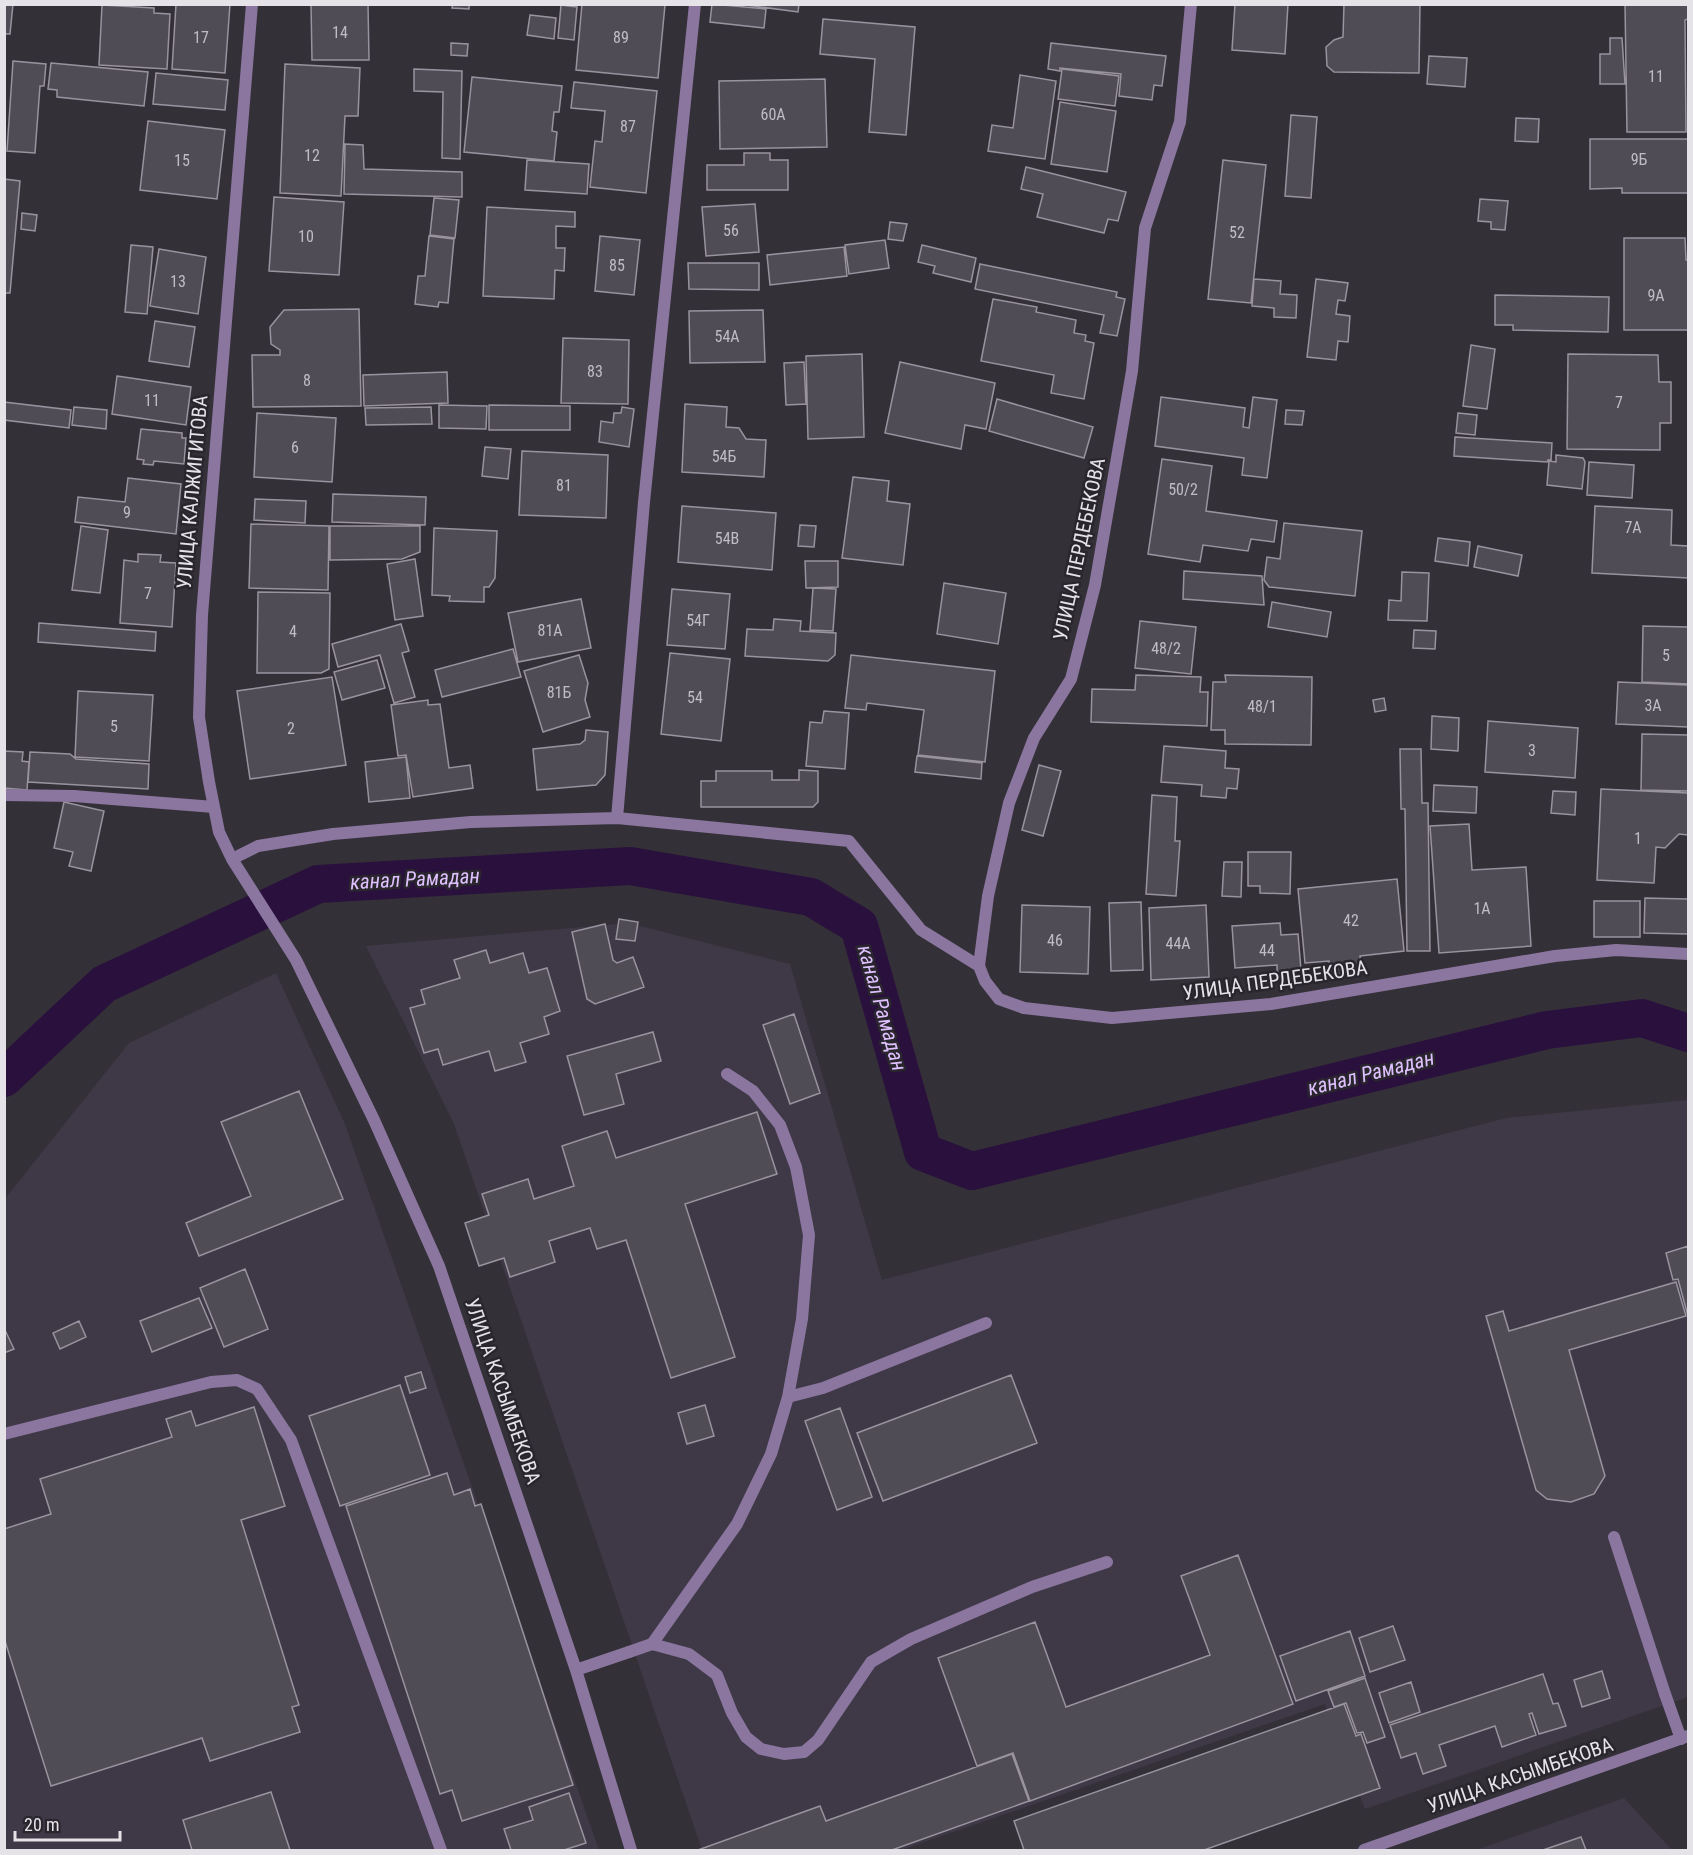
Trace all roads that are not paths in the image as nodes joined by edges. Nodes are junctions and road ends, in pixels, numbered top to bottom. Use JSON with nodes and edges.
{"nodes":[{"id":1,"x":252,"y":4,"type":"edge"},
{"id":2,"x":695,"y":4,"type":"edge"},
{"id":3,"x":1191,"y":4,"type":"edge"},
{"id":4,"x":4,"y":795,"type":"edge"},
{"id":5,"x":214,"y":807,"type":"junction"},
{"id":6,"x":617,"y":818,"type":"junction"},
{"id":7,"x":232,"y":859,"type":"junction"},
{"id":8,"x":1689,"y":954,"type":"edge"},
{"id":9,"x":296,"y":960,"type":"joint"},
{"id":10,"x":980,"y":966,"type":"junction"},
{"id":11,"x":726,"y":1074,"type":"dead end"},
{"id":12,"x":986,"y":1323,"type":"dead end"},
{"id":13,"x":788,"y":1396,"type":"junction"},
{"id":14,"x":4,"y":1434,"type":"edge"},
{"id":15,"x":1614,"y":1537,"type":"dead end"},
{"id":16,"x":1107,"y":1562,"type":"dead end"},
{"id":17,"x":652,"y":1644,"type":"junction"},
{"id":18,"x":576,"y":1670,"type":"junction"},
{"id":19,"x":1684,"y":1737,"type":"edge"},
{"id":20,"x":441,"y":1851,"type":"edge"},
{"id":21,"x":631,"y":1851,"type":"edge"},
{"id":22,"x":1364,"y":1851,"type":"edge"}],
"edges":[{"from":1,"to":5,"type":"street","name":"УЛИЦА КАЛЖИГИТОВА"},
{"from":2,"to":6,"type":"street"},
{"from":3,"to":10,"type":"street","name":"УЛИЦА ПЕРДЕБЕКОВА"},
{"from":4,"to":5,"type":"street"},
{"from":5,"to":7,"type":"street","name":"УЛИЦА КАЛЖИГИТОВА"},
{"from":6,"to":7,"type":"street"},
{"from":6,"to":10,"type":"street"},
{"from":7,"to":9,"type":"street","name":"УЛИЦА КАЛЖИГИТОВА"},
{"from":8,"to":10,"type":"street","name":"УЛИЦА ПЕРДЕБЕКОВА"},
{"from":9,"to":18,"type":"street","name":"УЛИЦА КАСЫМБЕКОВА"},
{"from":11,"to":13,"type":"street"},
{"from":12,"to":13,"type":"street"},
{"from":13,"to":17,"type":"street"},
{"from":14,"to":20,"type":"street"},
{"from":15,"to":19,"type":"street"},
{"from":16,"to":17,"type":"street"},
{"from":17,"to":18,"type":"street"},
{"from":18,"to":21,"type":"street","name":"УЛИЦА КАСЫМБЕКОВА"},
{"from":19,"to":22,"type":"street","name":"УЛИЦА КАСЫМБЕКОВА"}]}
